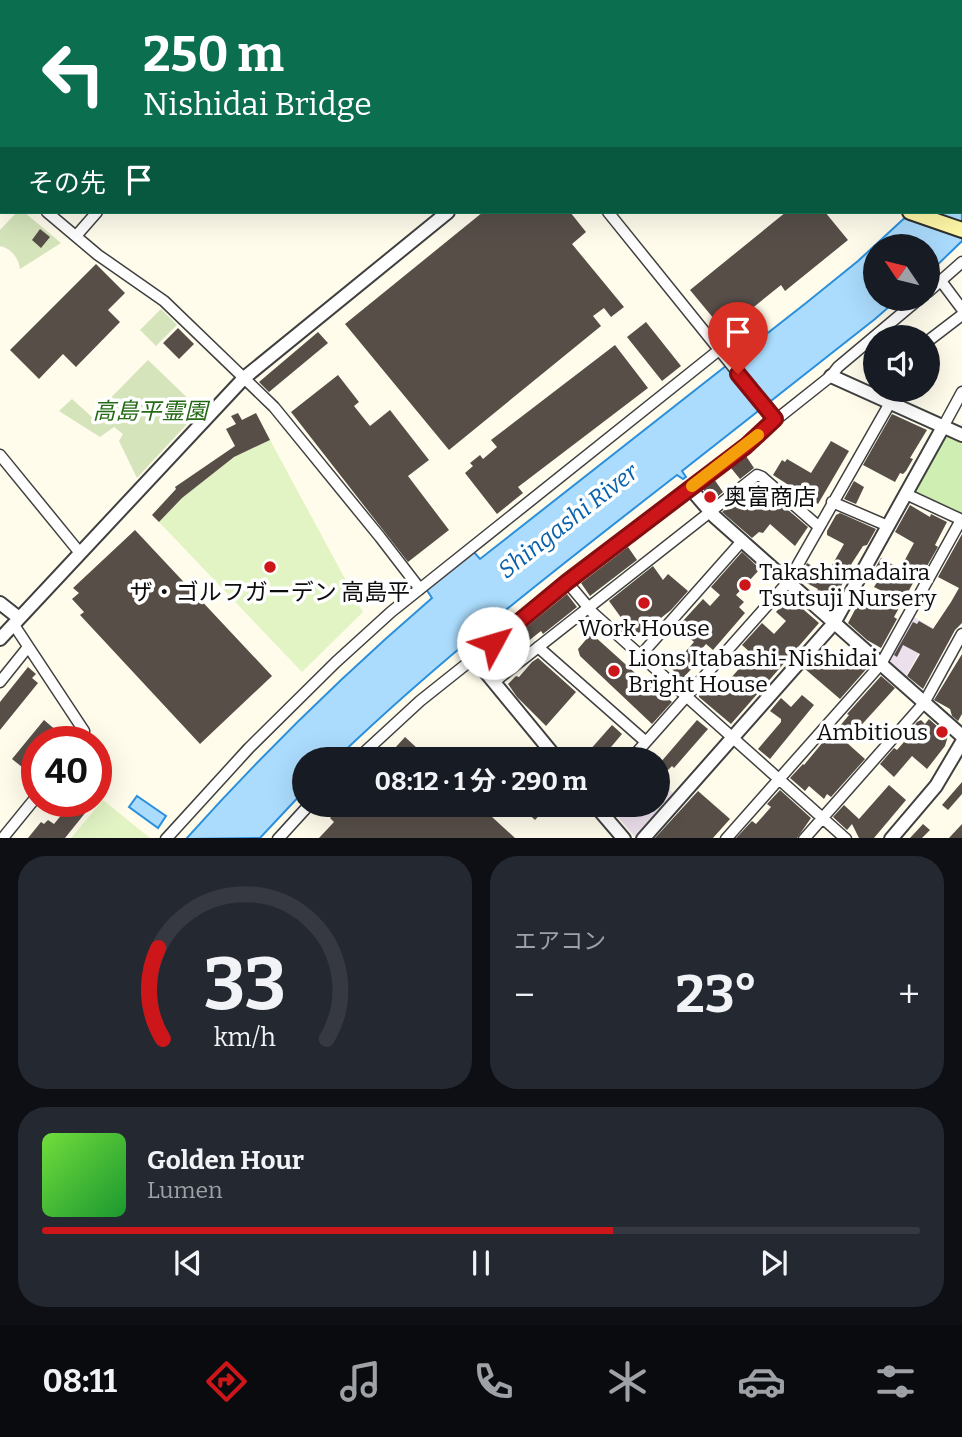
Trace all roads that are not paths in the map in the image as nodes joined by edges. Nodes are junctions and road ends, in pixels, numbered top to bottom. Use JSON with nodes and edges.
{"nodes":[{"id":1,"x":49,"y":214,"type":"edge"},
{"id":2,"x":95,"y":214,"type":"edge"},
{"id":3,"x":446,"y":214,"type":"edge"},
{"id":4,"x":610,"y":214,"type":"edge"},
{"id":5,"x":916,"y":214,"type":"edge"},
{"id":6,"x":962,"y":230,"type":"edge"},
{"id":7,"x":76,"y":236,"type":"junction"},
{"id":8,"x":962,"y":262,"type":"edge"},
{"id":9,"x":941,"y":281,"type":"joint"},
{"id":10,"x":962,"y":309,"type":"edge"},
{"id":11,"x":903,"y":312,"type":"edge"},
{"id":12,"x":962,"y":315,"type":"edge"},
{"id":13,"x":940,"y":332,"type":"edge"},
{"id":14,"x":720,"y":351,"type":"junction"},
{"id":15,"x":831,"y":376,"type":"junction"},
{"id":16,"x":244,"y":378,"type":"junction"},
{"id":17,"x":863,"y":386,"type":"edge"},
{"id":18,"x":962,"y":392,"type":"edge"},
{"id":19,"x":889,"y":402,"type":"edge"},
{"id":20,"x":902,"y":402,"type":"edge"},
{"id":21,"x":775,"y":419,"type":"junction"},
{"id":22,"x":943,"y":427,"type":"junction"},
{"id":23,"x":962,"y":435,"type":"edge"},
{"id":24,"x":0,"y":456,"type":"edge"},
{"id":25,"x":690,"y":488,"type":"junction"},
{"id":26,"x":906,"y":494,"type":"junction"},
{"id":27,"x":832,"y":502,"type":"junction"},
{"id":28,"x":710,"y":512,"type":"junction"},
{"id":29,"x":961,"y":520,"type":"edge"},
{"id":30,"x":818,"y":526,"type":"junction"},
{"id":31,"x":888,"y":526,"type":"junction"},
{"id":32,"x":742,"y":541,"type":"junction"},
{"id":33,"x":80,"y":553,"type":"junction"},
{"id":34,"x":567,"y":582,"type":"junction"},
{"id":35,"x":788,"y":582,"type":"junction"},
{"id":36,"x":420,"y":589,"type":"junction"},
{"id":37,"x":0,"y":603,"type":"edge"},
{"id":38,"x":587,"y":608,"type":"junction"},
{"id":39,"x":16,"y":622,"type":"junction"},
{"id":40,"x":834,"y":623,"type":"junction"},
{"id":41,"x":962,"y":634,"type":"edge"},
{"id":42,"x":0,"y":639,"type":"edge"},
{"id":43,"x":28,"y":647,"type":"junction"},
{"id":44,"x":538,"y":648,"type":"junction"},
{"id":45,"x":640,"y":656,"type":"junction"},
{"id":46,"x":474,"y":658,"type":"junction"},
{"id":47,"x":881,"y":664,"type":"junction"},
{"id":48,"x":0,"y":682,"type":"edge"},
{"id":49,"x":494,"y":682,"type":"junction"},
{"id":50,"x":686,"y":696,"type":"junction"},
{"id":51,"x":924,"y":703,"type":"junction"},
{"id":52,"x":80,"y":726,"type":"edge"},
{"id":53,"x":962,"y":736,"type":"edge"},
{"id":54,"x":732,"y":738,"type":"junction"},
{"id":55,"x":646,"y":742,"type":"junction"},
{"id":56,"x":962,"y":742,"type":"edge"},
{"id":57,"x":370,"y":747,"type":"edge"},
{"id":58,"x":547,"y":747,"type":"edge"},
{"id":59,"x":642,"y":747,"type":"edge"},
{"id":60,"x":778,"y":779,"type":"junction"},
{"id":61,"x":21,"y":815,"type":"edge"},
{"id":62,"x":298,"y":817,"type":"edge"},
{"id":63,"x":606,"y":817,"type":"edge"},
{"id":64,"x":822,"y":817,"type":"junction"},
{"id":65,"x":2,"y":838,"type":"edge"},
{"id":66,"x":166,"y":838,"type":"edge"},
{"id":67,"x":278,"y":838,"type":"edge"},
{"id":68,"x":624,"y":838,"type":"edge"},
{"id":69,"x":643,"y":838,"type":"edge"},
{"id":70,"x":726,"y":838,"type":"edge"},
{"id":71,"x":803,"y":838,"type":"edge"},
{"id":72,"x":846,"y":838,"type":"edge"},
{"id":73,"x":891,"y":838,"type":"edge"}],
"edges":[{"from":1,"to":7,"type":"street"},
{"from":2,"to":7,"type":"street"},
{"from":3,"to":16,"type":"street"},
{"from":4,"to":14,"type":"street"},
{"from":5,"to":6,"type":"main road"},
{"from":7,"to":16,"type":"street"},
{"from":8,"to":9,"type":"street"},
{"from":9,"to":10,"type":"street"},
{"from":11,"to":15,"type":"street"},
{"from":12,"to":13,"type":"street"},
{"from":14,"to":21,"type":"street"},
{"from":14,"to":36,"type":"street"},
{"from":15,"to":17,"type":"street"},
{"from":15,"to":21,"type":"street"},
{"from":16,"to":33,"type":"street"},
{"from":16,"to":36,"type":"street"},
{"from":18,"to":22,"type":"street"},
{"from":19,"to":27,"type":"street"},
{"from":20,"to":22,"type":"street"},
{"from":21,"to":25,"type":"street"},
{"from":22,"to":23,"type":"street"},
{"from":22,"to":26,"type":"street"},
{"from":24,"to":33,"type":"street"},
{"from":25,"to":28,"type":"street"},
{"from":25,"to":34,"type":"street"},
{"from":26,"to":29,"type":"street"},
{"from":26,"to":31,"type":"street"},
{"from":27,"to":30,"type":"street"},
{"from":27,"to":31,"type":"street"},
{"from":28,"to":30,"type":"street"},
{"from":28,"to":32,"type":"street"},
{"from":28,"to":38,"type":"street"},
{"from":29,"to":47,"type":"street"},
{"from":30,"to":35,"type":"street"},
{"from":31,"to":40,"type":"street"},
{"from":32,"to":35,"type":"street"},
{"from":32,"to":45,"type":"street"},
{"from":33,"to":39,"type":"street"},
{"from":34,"to":38,"type":"street"},
{"from":34,"to":46,"type":"street"},
{"from":35,"to":40,"type":"street"},
{"from":35,"to":50,"type":"street"},
{"from":36,"to":66,"type":"street"},
{"from":37,"to":39,"type":"street"},
{"from":38,"to":44,"type":"street"},
{"from":38,"to":45,"type":"street"},
{"from":39,"to":42,"type":"street"},
{"from":39,"to":43,"type":"street"},
{"from":40,"to":47,"type":"street"},
{"from":40,"to":54,"type":"street"},
{"from":41,"to":51,"type":"street"},
{"from":43,"to":48,"type":"street"},
{"from":43,"to":52,"type":"street"},
{"from":44,"to":49,"type":"street"},
{"from":44,"to":55,"type":"street"},
{"from":45,"to":50,"type":"street"},
{"from":46,"to":49,"type":"street"},
{"from":46,"to":57,"type":"street"},
{"from":47,"to":51,"type":"street"},
{"from":47,"to":60,"type":"street"},
{"from":49,"to":58,"type":"street"},
{"from":50,"to":54,"type":"street"},
{"from":50,"to":55,"type":"street"},
{"from":51,"to":53,"type":"street"},
{"from":51,"to":64,"type":"street"},
{"from":54,"to":60,"type":"street"},
{"from":54,"to":69,"type":"street"},
{"from":55,"to":59,"type":"street"},
{"from":56,"to":73,"type":"street"},
{"from":60,"to":64,"type":"street"},
{"from":60,"to":70,"type":"street"},
{"from":61,"to":65,"type":"street"},
{"from":62,"to":67,"type":"street"},
{"from":63,"to":68,"type":"street"},
{"from":64,"to":71,"type":"street"},
{"from":64,"to":72,"type":"street"}]}
